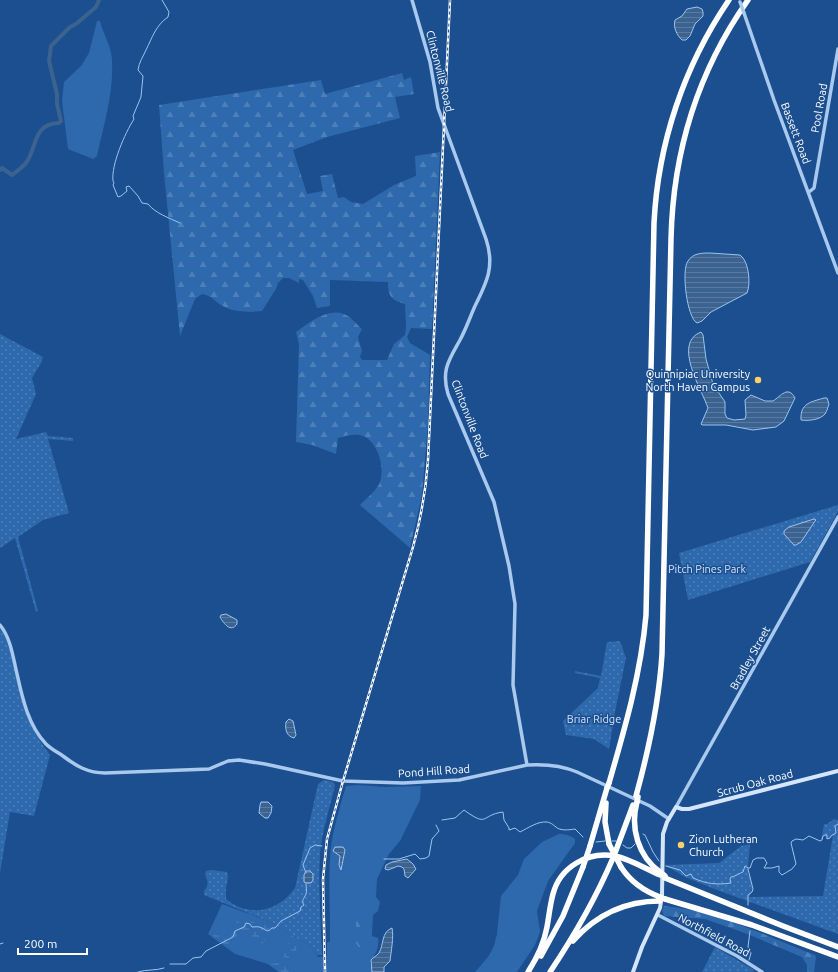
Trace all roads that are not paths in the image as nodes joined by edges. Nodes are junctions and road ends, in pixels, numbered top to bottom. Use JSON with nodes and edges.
{"nodes":[{"id":1,"x":412,"y":0,"type":"edge"},
{"id":2,"x":729,"y":0,"type":"edge"},
{"id":3,"x":748,"y":0,"type":"edge"},
{"id":4,"x":740,"y":1,"type":"edge"},
{"id":5,"x":838,"y":49,"type":"edge"},
{"id":6,"x":809,"y":192,"type":"junction"},
{"id":7,"x":838,"y":273,"type":"edge"},
{"id":8,"x":838,"y":517,"type":"edge"},
{"id":9,"x":0,"y":625,"type":"edge"},
{"id":10,"x":527,"y":765,"type":"junction"},
{"id":11,"x":838,"y":771,"type":"edge"},
{"id":12,"x":607,"y":787,"type":"junction"},
{"id":13,"x":636,"y":799,"type":"junction"},
{"id":14,"x":676,"y":807,"type":"junction"},
{"id":15,"x":669,"y":818,"type":"junction"},
{"id":16,"x":664,"y":876,"type":"junction"},
{"id":17,"x":663,"y":900,"type":"junction"},
{"id":18,"x":658,"y":915,"type":"junction"},
{"id":19,"x":568,"y":944,"type":"junction"},
{"id":20,"x":838,"y":947,"type":"edge"},
{"id":21,"x":838,"y":957,"type":"edge"},
{"id":22,"x":528,"y":972,"type":"edge"},
{"id":23,"x":531,"y":972,"type":"edge"},
{"id":24,"x":550,"y":972,"type":"edge"},
{"id":25,"x":633,"y":972,"type":"edge"},
{"id":26,"x":762,"y":972,"type":"edge"}],
"edges":[{"from":1,"to":10,"type":"street","name":"Clintonville Road"},
{"from":2,"to":12,"type":"highway"},
{"from":3,"to":13,"type":"highway"},
{"from":4,"to":6,"type":"street","name":"Bassett Road","bridge":true},
{"from":5,"to":6,"type":"street","name":"Pool Road"},
{"from":6,"to":7,"type":"street","name":"Bassett Road"},
{"from":8,"to":14,"type":"street","name":"Bradley Street"},
{"from":9,"to":10,"type":"street","name":"Pond Hill Road"},
{"from":10,"to":15,"type":"street","name":"Pond Hill Road"},
{"from":11,"to":14,"type":"main road","name":"Scrub Oak Road"},
{"from":12,"to":17,"type":"highway","bridge":true},
{"from":12,"to":23,"type":"highway","bridge":true},
{"from":13,"to":16,"type":"highway"},
{"from":13,"to":19,"type":"highway"},
{"from":14,"to":15,"type":"main road"},
{"from":15,"to":18,"type":"main road"},
{"from":16,"to":20,"type":"highway"},
{"from":16,"to":22,"type":"highway"},
{"from":17,"to":19,"type":"highway"},
{"from":17,"to":21,"type":"highway"},
{"from":18,"to":25,"type":"main road"},
{"from":18,"to":26,"type":"street","name":"Northfield Road"},
{"from":19,"to":24,"type":"highway"}]}
